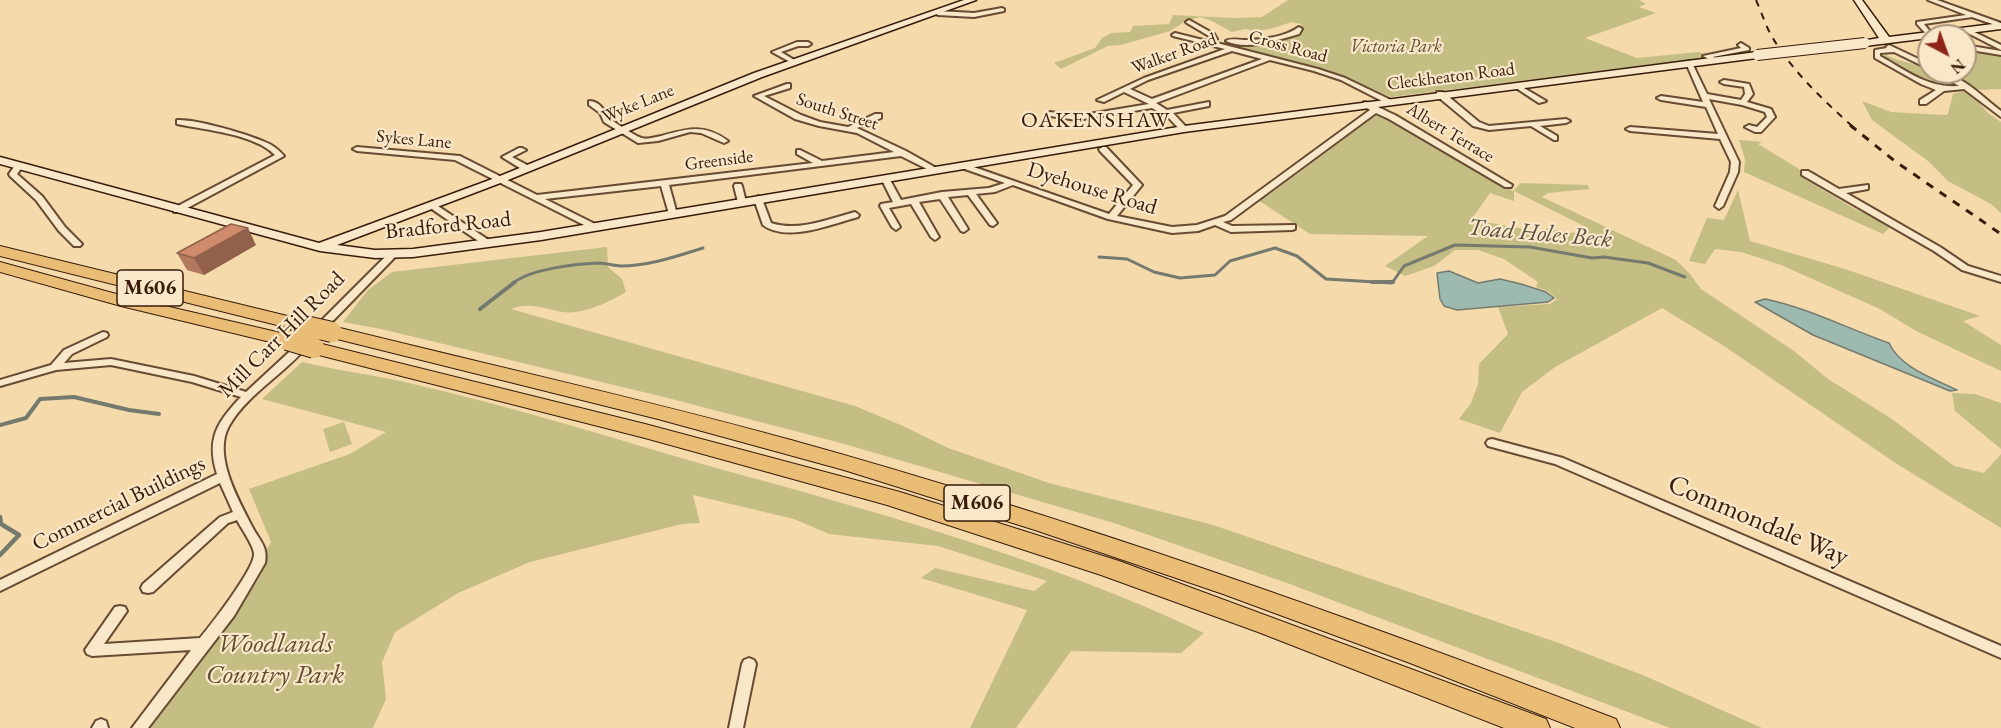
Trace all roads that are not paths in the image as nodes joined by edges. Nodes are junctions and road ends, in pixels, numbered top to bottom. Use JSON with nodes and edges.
{"nodes":[{"id":1,"x":972,"y":0,"type":"edge"},
{"id":2,"x":1858,"y":0,"type":"edge"},
{"id":3,"x":1931,"y":0,"type":"edge"},
{"id":4,"x":1002,"y":10,"type":"dead end"},
{"id":5,"x":938,"y":13,"type":"junction"},
{"id":6,"x":1973,"y":15,"type":"junction"},
{"id":7,"x":1189,"y":22,"type":"dead end"},
{"id":8,"x":1920,"y":24,"type":"edge"},
{"id":9,"x":2001,"y":25,"type":"edge"},
{"id":10,"x":1977,"y":28,"type":"edge"},
{"id":11,"x":1299,"y":29,"type":"dead end"},
{"id":12,"x":1175,"y":35,"type":"dead end"},
{"id":13,"x":1917,"y":36,"type":"edge"},
{"id":14,"x":1977,"y":36,"type":"edge"},
{"id":15,"x":1211,"y":41,"type":"junction"},
{"id":16,"x":1882,"y":41,"type":"junction"},
{"id":17,"x":808,"y":44,"type":"dead end"},
{"id":18,"x":1741,"y":45,"type":"dead end"},
{"id":19,"x":1235,"y":48,"type":"junction"},
{"id":20,"x":2001,"y":48,"type":"edge"},
{"id":21,"x":1977,"y":49,"type":"edge"},
{"id":22,"x":1895,"y":50,"type":"junction"},
{"id":23,"x":2001,"y":54,"type":"edge"},
{"id":24,"x":1270,"y":58,"type":"junction"},
{"id":25,"x":1714,"y":60,"type":"junction"},
{"id":26,"x":794,"y":62,"type":"junction"},
{"id":27,"x":1917,"y":62,"type":"edge"},
{"id":28,"x":1689,"y":63,"type":"junction"},
{"id":29,"x":1724,"y":82,"type":"dead end"},
{"id":30,"x":1961,"y":84,"type":"edge"},
{"id":31,"x":1515,"y":85,"type":"junction"},
{"id":32,"x":787,"y":86,"type":"dead end"},
{"id":33,"x":1967,"y":87,"type":"junction"},
{"id":34,"x":1124,"y":89,"type":"junction"},
{"id":35,"x":1942,"y":89,"type":"junction"},
{"id":36,"x":1440,"y":94,"type":"junction"},
{"id":37,"x":1704,"y":96,"type":"junction"},
{"id":38,"x":1661,"y":98,"type":"dead end"},
{"id":39,"x":1101,"y":100,"type":"dead end"},
{"id":40,"x":1389,"y":101,"type":"junction"},
{"id":41,"x":1542,"y":101,"type":"dead end"},
{"id":42,"x":1923,"y":102,"type":"dead end"},
{"id":43,"x":592,"y":103,"type":"dead end"},
{"id":44,"x":1743,"y":103,"type":"junction"},
{"id":45,"x":1153,"y":104,"type":"junction"},
{"id":46,"x":1206,"y":104,"type":"dead end"},
{"id":47,"x":1709,"y":105,"type":"junction"},
{"id":48,"x":1371,"y":107,"type":"junction"},
{"id":49,"x":1768,"y":111,"type":"junction"},
{"id":50,"x":1779,"y":111,"type":"dead end"},
{"id":51,"x":1167,"y":112,"type":"junction"},
{"id":52,"x":1050,"y":114,"type":"dead end"},
{"id":53,"x":2001,"y":115,"type":"edge"},
{"id":54,"x":878,"y":116,"type":"dead end"},
{"id":55,"x":1566,"y":121,"type":"dead end"},
{"id":56,"x":180,"y":122,"type":"dead end"},
{"id":57,"x":1534,"y":125,"type":"junction"},
{"id":58,"x":1749,"y":128,"type":"dead end"},
{"id":59,"x":849,"y":129,"type":"junction"},
{"id":60,"x":1184,"y":129,"type":"junction"},
{"id":61,"x":1629,"y":129,"type":"dead end"},
{"id":62,"x":622,"y":130,"type":"junction"},
{"id":63,"x":1724,"y":137,"type":"junction"},
{"id":64,"x":1554,"y":138,"type":"dead end"},
{"id":65,"x":724,"y":141,"type":"dead end"},
{"id":66,"x":357,"y":149,"type":"dead end"},
{"id":67,"x":1103,"y":149,"type":"dead end"},
{"id":68,"x":522,"y":150,"type":"dead end"},
{"id":69,"x":800,"y":152,"type":"dead end"},
{"id":70,"x":903,"y":153,"type":"junction"},
{"id":71,"x":1111,"y":157,"type":"junction"},
{"id":72,"x":1096,"y":159,"type":"dead end"},
{"id":73,"x":0,"y":160,"type":"edge"},
{"id":74,"x":822,"y":164,"type":"junction"},
{"id":75,"x":962,"y":165,"type":"junction"},
{"id":76,"x":19,"y":166,"type":"junction"},
{"id":77,"x":526,"y":168,"type":"junction"},
{"id":78,"x":934,"y":169,"type":"junction"},
{"id":79,"x":1805,"y":173,"type":"dead end"},
{"id":80,"x":907,"y":174,"type":"joint"},
{"id":81,"x":885,"y":178,"type":"junction"},
{"id":82,"x":499,"y":180,"type":"junction"},
{"id":83,"x":1011,"y":183,"type":"junction"},
{"id":84,"x":665,"y":184,"type":"junction"},
{"id":85,"x":1508,"y":185,"type":"dead end"},
{"id":86,"x":738,"y":186,"type":"dead end"},
{"id":87,"x":1865,"y":187,"type":"dead end"},
{"id":88,"x":1838,"y":192,"type":"junction"},
{"id":89,"x":971,"y":193,"type":"junction"},
{"id":90,"x":942,"y":195,"type":"junction"},
{"id":91,"x":538,"y":197,"type":"junction"},
{"id":92,"x":758,"y":199,"type":"junction"},
{"id":93,"x":914,"y":200,"type":"junction"},
{"id":94,"x":742,"y":202,"type":"junction"},
{"id":95,"x":898,"y":203,"type":"junction"},
{"id":96,"x":432,"y":205,"type":"junction"},
{"id":97,"x":1719,"y":206,"type":"dead end"},
{"id":98,"x":177,"y":210,"type":"junction"},
{"id":99,"x":673,"y":214,"type":"junction"},
{"id":100,"x":855,"y":215,"type":"dead end"},
{"id":101,"x":1111,"y":218,"type":"junction"},
{"id":102,"x":1215,"y":222,"type":"junction"},
{"id":103,"x":993,"y":223,"type":"dead end"},
{"id":104,"x":594,"y":227,"type":"junction"},
{"id":105,"x":896,"y":227,"type":"dead end"},
{"id":106,"x":1292,"y":227,"type":"dead end"},
{"id":107,"x":964,"y":229,"type":"dead end"},
{"id":108,"x":934,"y":237,"type":"dead end"},
{"id":109,"x":77,"y":243,"type":"dead end"},
{"id":110,"x":487,"y":243,"type":"junction"},
{"id":111,"x":320,"y":247,"type":"junction"},
{"id":112,"x":0,"y":251,"type":"edge"},
{"id":113,"x":393,"y":254,"type":"junction"},
{"id":114,"x":0,"y":267,"type":"edge"},
{"id":115,"x":2001,"y":279,"type":"edge"},
{"id":116,"x":103,"y":335,"type":"dead end"},
{"id":117,"x":55,"y":367,"type":"junction"},
{"id":118,"x":0,"y":383,"type":"edge"},
{"id":119,"x":249,"y":396,"type":"junction"},
{"id":120,"x":1492,"y":443,"type":"dead end"},
{"id":121,"x":224,"y":476,"type":"junction"},
{"id":122,"x":240,"y":514,"type":"junction"},
{"id":123,"x":0,"y":586,"type":"edge"},
{"id":124,"x":148,"y":588,"type":"dead end"},
{"id":125,"x":120,"y":611,"type":"dead end"},
{"id":126,"x":203,"y":644,"type":"junction"},
{"id":127,"x":2001,"y":652,"type":"edge"},
{"id":128,"x":749,"y":664,"type":"dead end"},
{"id":129,"x":138,"y":728,"type":"edge"},
{"id":130,"x":736,"y":728,"type":"edge"},
{"id":131,"x":1536,"y":728,"type":"edge"},
{"id":132,"x":1606,"y":728,"type":"edge"}],
"edges":[{"from":1,"to":5,"type":"street","name":"Wyke Lane"},
{"from":2,"to":16,"type":"street"},
{"from":3,"to":6,"type":"street"},
{"from":4,"to":5,"type":"street"},
{"from":5,"to":26,"type":"street","name":"Wyke Lane"},
{"from":6,"to":8,"type":"street"},
{"from":6,"to":9,"type":"street"},
{"from":7,"to":15,"type":"street"},
{"from":9,"to":10,"type":"street","name":"Cleckheaton Road"},
{"from":11,"to":15,"type":"street"},
{"from":12,"to":15,"type":"street","name":"Cross Road"},
{"from":13,"to":16,"type":"street","name":"Cleckheaton Road"},
{"from":14,"to":20,"type":"street"},
{"from":15,"to":19,"type":"street","name":"Cross Road"},
{"from":16,"to":22,"type":"street"},
{"from":16,"to":25,"type":"street","name":"Cleckheaton Road","bridge":true},
{"from":17,"to":26,"type":"street"},
{"from":18,"to":25,"type":"street"},
{"from":19,"to":24,"type":"street","name":"Cross Road"},
{"from":19,"to":34,"type":"street","name":"Walker Road"},
{"from":21,"to":23,"type":"street"},
{"from":22,"to":27,"type":"street"},
{"from":22,"to":35,"type":"street"},
{"from":24,"to":40,"type":"street","name":"Cross Road"},
{"from":24,"to":45,"type":"street"},
{"from":25,"to":28,"type":"street","name":"Cleckheaton Road"},
{"from":26,"to":62,"type":"street","name":"Wyke Lane"},
{"from":28,"to":31,"type":"street","name":"Cleckheaton Road"},
{"from":28,"to":37,"type":"street"},
{"from":29,"to":44,"type":"street"},
{"from":30,"to":33,"type":"street"},
{"from":31,"to":36,"type":"street","name":"Cleckheaton Road"},
{"from":31,"to":41,"type":"street"},
{"from":32,"to":59,"type":"street","name":"South Street"},
{"from":33,"to":35,"type":"street"},
{"from":33,"to":53,"type":"street"},
{"from":34,"to":39,"type":"street","name":"Walker Road"},
{"from":34,"to":45,"type":"street"},
{"from":35,"to":42,"type":"street"},
{"from":36,"to":40,"type":"street","name":"Cleckheaton Road"},
{"from":36,"to":57,"type":"street"},
{"from":37,"to":44,"type":"street"},
{"from":37,"to":47,"type":"street"},
{"from":38,"to":47,"type":"street"},
{"from":40,"to":48,"type":"street","name":"Cleckheaton Road"},
{"from":43,"to":62,"type":"street"},
{"from":44,"to":49,"type":"street"},
{"from":45,"to":51,"type":"street"},
{"from":45,"to":52,"type":"street"},
{"from":46,"to":51,"type":"street"},
{"from":47,"to":63,"type":"street"},
{"from":48,"to":60,"type":"street","name":"Cleckheaton Road"},
{"from":48,"to":85,"type":"street","name":"Albert Terrace"},
{"from":48,"to":102,"type":"street","name":"Dyehouse Road"},
{"from":49,"to":50,"type":"street"},
{"from":49,"to":58,"type":"street"},
{"from":51,"to":60,"type":"street"},
{"from":54,"to":59,"type":"street"},
{"from":55,"to":57,"type":"street"},
{"from":56,"to":98,"type":"street"},
{"from":57,"to":64,"type":"street"},
{"from":59,"to":70,"type":"street","name":"South Street"},
{"from":60,"to":75,"type":"street","name":"Cleckheaton Road"},
{"from":61,"to":63,"type":"street"},
{"from":62,"to":65,"type":"street"},
{"from":62,"to":77,"type":"street","name":"Wyke Lane"},
{"from":63,"to":97,"type":"street"},
{"from":66,"to":82,"type":"street","name":"Sykes Lane"},
{"from":67,"to":71,"type":"street"},
{"from":68,"to":77,"type":"street"},
{"from":69,"to":74,"type":"street"},
{"from":70,"to":74,"type":"street","name":"Greenside"},
{"from":70,"to":78,"type":"street","name":"South Street"},
{"from":71,"to":72,"type":"street"},
{"from":71,"to":101,"type":"street"},
{"from":73,"to":76,"type":"street","name":"Bradford Road"},
{"from":74,"to":84,"type":"street","name":"Greenside"},
{"from":75,"to":78,"type":"street","name":"Cleckheaton Road"},
{"from":75,"to":83,"type":"street","name":"Dyehouse Road"},
{"from":76,"to":98,"type":"street","name":"Bradford Road"},
{"from":76,"to":109,"type":"street"},
{"from":77,"to":82,"type":"street","name":"Wyke Lane"},
{"from":78,"to":80,"type":"street","name":"Cleckheaton Road"},
{"from":79,"to":88,"type":"street"},
{"from":80,"to":81,"type":"street","name":"Bradford Road"},
{"from":81,"to":92,"type":"street","name":"Bradford Road"},
{"from":81,"to":95,"type":"street"},
{"from":82,"to":91,"type":"street","name":"Sykes Lane"},
{"from":82,"to":96,"type":"street","name":"Wyke Lane"},
{"from":83,"to":89,"type":"street"},
{"from":83,"to":101,"type":"street","name":"Dyehouse Road"},
{"from":84,"to":91,"type":"street","name":"Greenside"},
{"from":84,"to":99,"type":"street"},
{"from":86,"to":94,"type":"street"},
{"from":87,"to":88,"type":"street"},
{"from":88,"to":115,"type":"street"},
{"from":89,"to":90,"type":"street"},
{"from":89,"to":103,"type":"street"},
{"from":90,"to":93,"type":"street"},
{"from":90,"to":107,"type":"street"},
{"from":91,"to":104,"type":"street","name":"Sykes Lane"},
{"from":92,"to":94,"type":"street","name":"Bradford Road"},
{"from":92,"to":100,"type":"street"},
{"from":93,"to":95,"type":"street"},
{"from":93,"to":108,"type":"street"},
{"from":94,"to":99,"type":"street","name":"Bradford Road"},
{"from":95,"to":105,"type":"street"},
{"from":96,"to":110,"type":"street"},
{"from":96,"to":111,"type":"street","name":"Wyke Lane"},
{"from":98,"to":111,"type":"street","name":"Bradford Road"},
{"from":99,"to":104,"type":"street","name":"Bradford Road"},
{"from":101,"to":102,"type":"street","name":"Dyehouse Road"},
{"from":102,"to":106,"type":"street","name":"Dyehouse Road"},
{"from":104,"to":110,"type":"street","name":"Bradford Road"},
{"from":110,"to":113,"type":"street","name":"Bradford Road"},
{"from":111,"to":113,"type":"street","name":"Bradford Road"},
{"from":112,"to":132,"type":"highway","number":"M606","bridge":true},
{"from":113,"to":119,"type":"street","name":"Mill Carr Hill Road"},
{"from":114,"to":131,"type":"highway","number":"M606","bridge":true},
{"from":116,"to":117,"type":"street"},
{"from":117,"to":118,"type":"street"},
{"from":117,"to":119,"type":"street"},
{"from":119,"to":121,"type":"street","name":"Mill Carr Hill Road"},
{"from":120,"to":127,"type":"street","name":"Commondale Way"},
{"from":121,"to":122,"type":"street","name":"Mill Carr Hill Road"},
{"from":121,"to":123,"type":"street","name":"Commercial Buildings"},
{"from":122,"to":124,"type":"street"},
{"from":122,"to":126,"type":"street","name":"Mill Carr Hill Road"},
{"from":125,"to":126,"type":"street"},
{"from":126,"to":129,"type":"street","name":"Mill Carr Hill Road"},
{"from":128,"to":130,"type":"street"}]}
